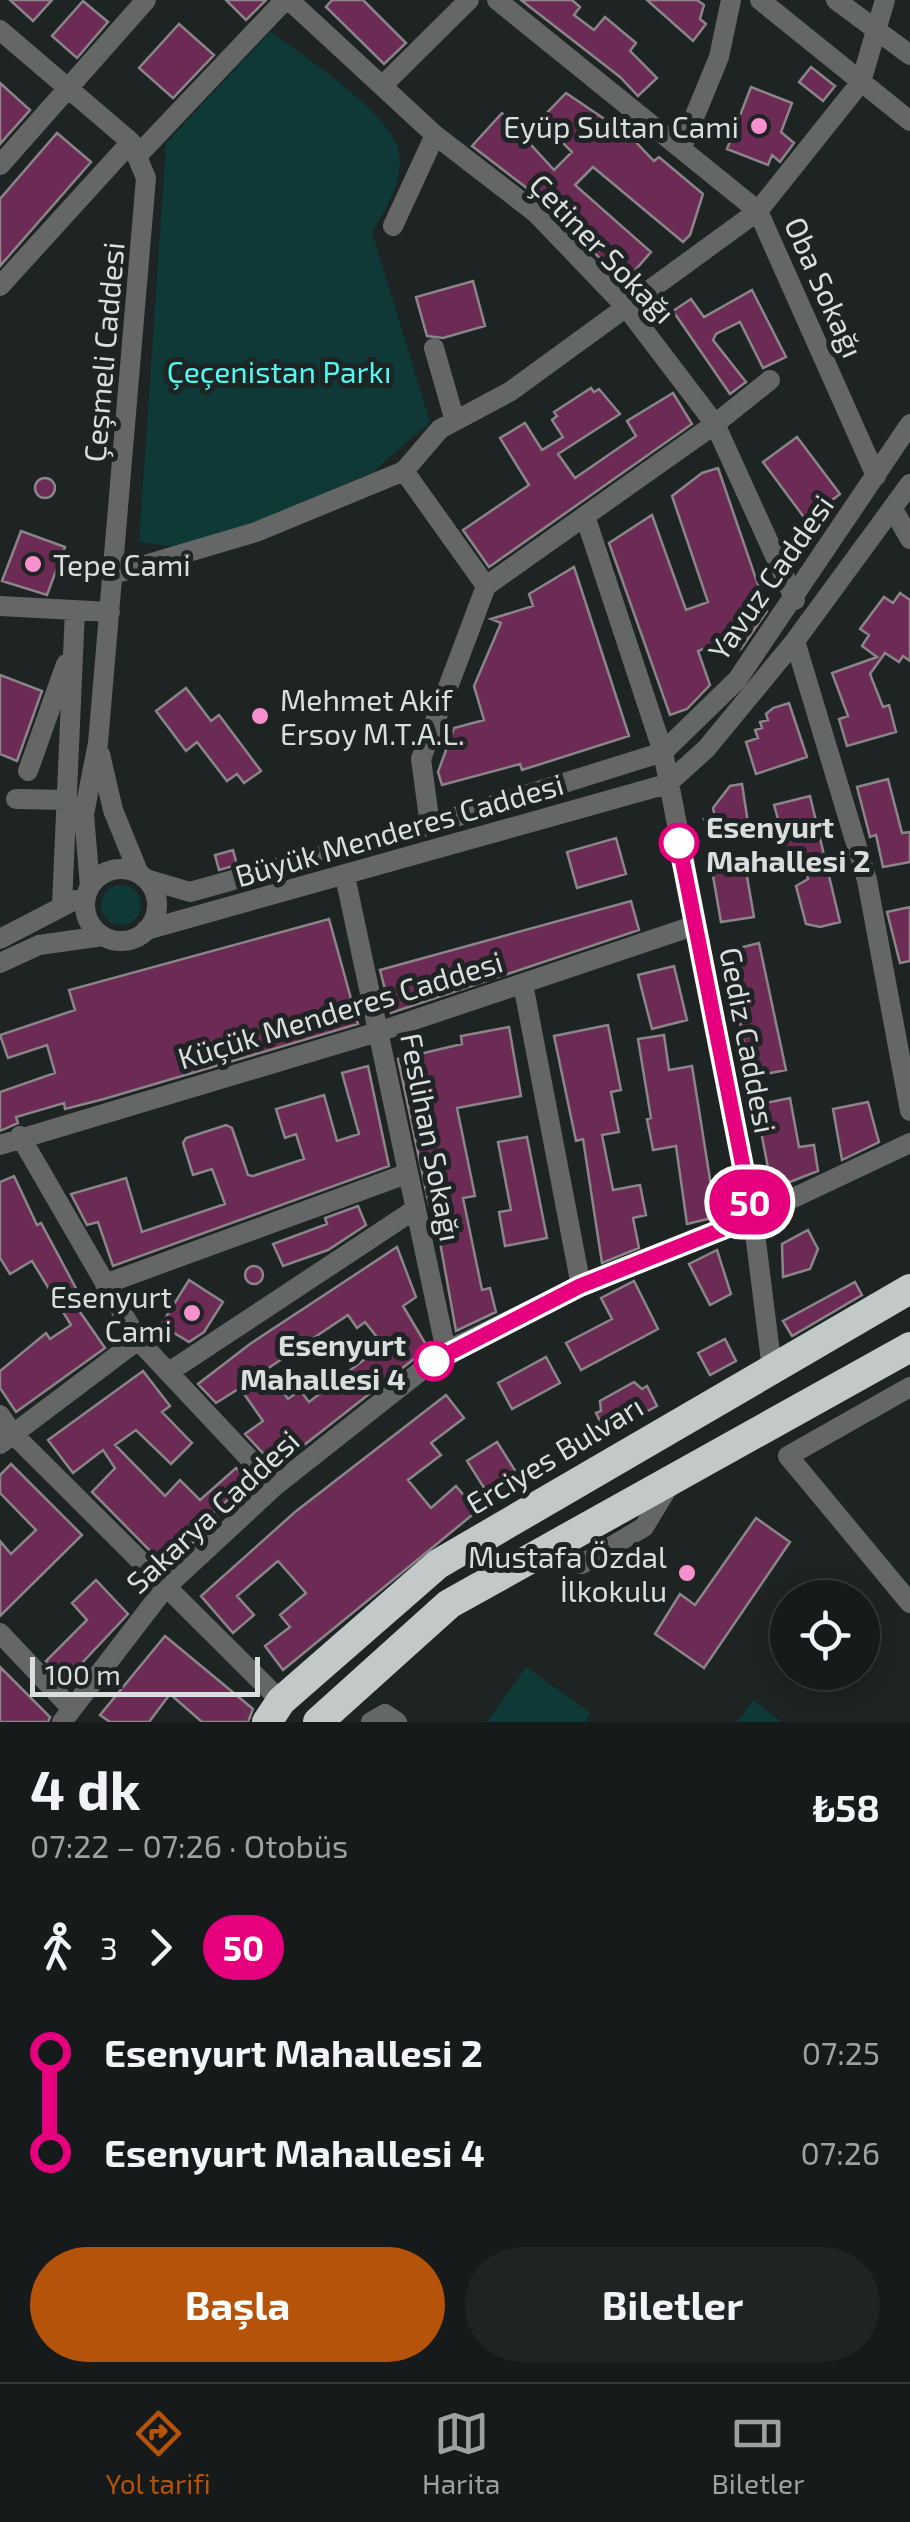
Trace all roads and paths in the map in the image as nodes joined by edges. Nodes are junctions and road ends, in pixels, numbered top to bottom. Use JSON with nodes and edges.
{"nodes":[{"id":1,"x":146,"y":0,"type":"edge"},
{"id":2,"x":287,"y":0,"type":"edge"},
{"id":3,"x":469,"y":0,"type":"edge"},
{"id":4,"x":497,"y":0,"type":"edge"},
{"id":5,"x":731,"y":0,"type":"edge"},
{"id":6,"x":760,"y":0,"type":"edge"},
{"id":7,"x":836,"y":0,"type":"edge"},
{"id":8,"x":884,"y":0,"type":"edge"},
{"id":9,"x":0,"y":30,"type":"edge"},
{"id":10,"x":878,"y":31,"type":"junction"},
{"id":11,"x":910,"y":55,"type":"edge"},
{"id":12,"x":861,"y":82,"type":"junction"},
{"id":13,"x":382,"y":86,"type":"junction"},
{"id":14,"x":69,"y":87,"type":"junction"},
{"id":15,"x":910,"y":122,"type":"edge"},
{"id":16,"x":435,"y":135,"type":"junction"},
{"id":17,"x":682,"y":147,"type":"junction"},
{"id":18,"x":135,"y":148,"type":"junction"},
{"id":19,"x":0,"y":165,"type":"edge"},
{"id":20,"x":758,"y":211,"type":"junction"},
{"id":21,"x":393,"y":226,"type":"dead end"},
{"id":22,"x":0,"y":286,"type":"edge"},
{"id":23,"x":626,"y":307,"type":"junction"},
{"id":24,"x":434,"y":348,"type":"dead end"},
{"id":25,"x":770,"y":380,"type":"dead end"},
{"id":26,"x":455,"y":421,"type":"junction"},
{"id":27,"x":715,"y":424,"type":"junction"},
{"id":28,"x":910,"y":424,"type":"edge"},
{"id":29,"x":404,"y":471,"type":"junction"},
{"id":30,"x":876,"y":476,"type":"junction"},
{"id":31,"x":910,"y":484,"type":"edge"},
{"id":32,"x":894,"y":511,"type":"junction"},
{"id":33,"x":585,"y":516,"type":"junction"},
{"id":34,"x":910,"y":539,"type":"edge"},
{"id":35,"x":114,"y":574,"type":"junction"},
{"id":36,"x":486,"y":586,"type":"junction"},
{"id":37,"x":795,"y":600,"type":"junction"},
{"id":38,"x":0,"y":606,"type":"edge"},
{"id":39,"x":74,"y":610,"type":"junction"},
{"id":40,"x":110,"y":612,"type":"junction"},
{"id":41,"x":795,"y":640,"type":"junction"},
{"id":42,"x":73,"y":645,"type":"junction"},
{"id":43,"x":98,"y":742,"type":"junction"},
{"id":44,"x":663,"y":752,"type":"junction"},
{"id":45,"x":28,"y":770,"type":"dead end"},
{"id":46,"x":667,"y":784,"type":"junction"},
{"id":47,"x":16,"y":798,"type":"dead end"},
{"id":48,"x":67,"y":800,"type":"junction"},
{"id":49,"x":430,"y":825,"type":"junction"},
{"id":50,"x":345,"y":876,"type":"junction"},
{"id":51,"x":142,"y":877,"type":"junction"},
{"id":52,"x":88,"y":891,"type":"junction"},
{"id":53,"x":62,"y":905,"type":"junction"},
{"id":54,"x":696,"y":926,"type":"junction"},
{"id":55,"x":146,"y":930,"type":"junction"},
{"id":56,"x":103,"y":936,"type":"junction"},
{"id":57,"x":0,"y":939,"type":"edge"},
{"id":58,"x":0,"y":963,"type":"edge"},
{"id":59,"x":523,"y":984,"type":"junction"},
{"id":60,"x":381,"y":1030,"type":"junction"},
{"id":61,"x":910,"y":1110,"type":"edge"},
{"id":62,"x":10,"y":1141,"type":"edge"},
{"id":63,"x":910,"y":1142,"type":"edge"},
{"id":64,"x":406,"y":1174,"type":"junction"},
{"id":65,"x":414,"y":1210,"type":"junction"},
{"id":66,"x":753,"y":1217,"type":"junction"},
{"id":67,"x":105,"y":1284,"type":"junction"},
{"id":68,"x":580,"y":1286,"type":"junction"},
{"id":69,"x":910,"y":1289,"type":"edge"},
{"id":70,"x":138,"y":1340,"type":"junction"},
{"id":71,"x":910,"y":1347,"type":"edge"},
{"id":72,"x":446,"y":1351,"type":"junction"},
{"id":73,"x":772,"y":1369,"type":"junction"},
{"id":74,"x":170,"y":1372,"type":"junction"},
{"id":75,"x":910,"y":1386,"type":"edge"},
{"id":76,"x":4,"y":1431,"type":"edge"},
{"id":77,"x":275,"y":1486,"type":"junction"},
{"id":78,"x":166,"y":1588,"type":"junction"},
{"id":79,"x":910,"y":1604,"type":"edge"},
{"id":80,"x":0,"y":1633,"type":"edge"},
{"id":81,"x":274,"y":1711,"type":"edge"},
{"id":82,"x":66,"y":1715,"type":"edge"},
{"id":83,"x":318,"y":1722,"type":"edge"},
{"id":84,"x":371,"y":1722,"type":"edge"},
{"id":85,"x":397,"y":1722,"type":"edge"}],
"edges":[{"from":1,"to":14,"type":"street"},
{"from":2,"to":13,"type":"street","name":"Çetiner Sokağı"},
{"from":2,"to":18,"type":"street"},
{"from":3,"to":13,"type":"street"},
{"from":4,"to":17,"type":"street","name":"Oba Sokağı"},
{"from":5,"to":17,"type":"street"},
{"from":6,"to":12,"type":"street"},
{"from":7,"to":10,"type":"street"},
{"from":8,"to":10,"type":"street"},
{"from":9,"to":14,"type":"street"},
{"from":10,"to":11,"type":"street"},
{"from":10,"to":12,"type":"street"},
{"from":12,"to":15,"type":"street"},
{"from":12,"to":20,"type":"street"},
{"from":13,"to":16,"type":"street","name":"Çetiner Sokağı"},
{"from":14,"to":18,"type":"street"},
{"from":14,"to":19,"type":"street"},
{"from":16,"to":21,"type":"street"},
{"from":16,"to":23,"type":"street","name":"Çetiner Sokağı"},
{"from":17,"to":20,"type":"street","name":"Oba Sokağı"},
{"from":18,"to":22,"type":"street"},
{"from":18,"to":35,"type":"street","name":"Çeşmeli Caddesi"},
{"from":20,"to":23,"type":"street"},
{"from":20,"to":30,"type":"street","name":"Oba Sokağı"},
{"from":23,"to":26,"type":"street"},
{"from":23,"to":27,"type":"street","name":"Çetiner Sokağı"},
{"from":24,"to":26,"type":"street"},
{"from":25,"to":27,"type":"street"},
{"from":26,"to":29,"type":"street"},
{"from":27,"to":33,"type":"street"},
{"from":27,"to":37,"type":"street","name":"Çetiner Sokağı"},
{"from":28,"to":30,"type":"street","name":"Yavuz Caddesi"},
{"from":29,"to":35,"type":"street"},
{"from":29,"to":36,"type":"street"},
{"from":30,"to":37,"type":"street","name":"Yavuz Caddesi"},
{"from":31,"to":32,"type":"street","name":"Yavuz Caddesi"},
{"from":32,"to":34,"type":"street"},
{"from":32,"to":41,"type":"street","name":"Yavuz Caddesi"},
{"from":33,"to":36,"type":"street"},
{"from":33,"to":44,"type":"street","name":"Gediz Caddesi"},
{"from":35,"to":40,"type":"street","name":"Çeşmeli Caddesi"},
{"from":36,"to":49,"type":"street"},
{"from":37,"to":44,"type":"street","name":"Yavuz Caddesi"},
{"from":38,"to":39,"type":"street"},
{"from":39,"to":40,"type":"street"},
{"from":39,"to":42,"type":"street"},
{"from":40,"to":43,"type":"street","name":"Çeşmeli Caddesi"},
{"from":41,"to":46,"type":"street","name":"Yavuz Caddesi"},
{"from":41,"to":61,"type":"street"},
{"from":42,"to":45,"type":"street"},
{"from":42,"to":48,"type":"street"},
{"from":43,"to":51,"type":"street","name":"Çeşmeli Caddesi"},
{"from":43,"to":52,"type":"street","name":"Çeşmeli Caddesi"},
{"from":44,"to":46,"type":"street","name":"Gediz Caddesi"},
{"from":44,"to":49,"type":"street","name":"Büyük Menderes Caddesi"},
{"from":46,"to":50,"type":"street","name":"Büyük Menderes Caddesi"},
{"from":46,"to":54,"type":"street","name":"Gediz Caddesi"},
{"from":47,"to":48,"type":"street"},
{"from":48,"to":53,"type":"street"},
{"from":49,"to":51,"type":"street","name":"Büyük Menderes Caddesi"},
{"from":50,"to":55,"type":"street","name":"Büyük Menderes Caddesi"},
{"from":50,"to":60,"type":"street","name":"Feslihan Sokağı"},
{"from":51,"to":52,"type":"street"},
{"from":51,"to":55,"type":"street"},
{"from":52,"to":53,"type":"street"},
{"from":52,"to":56,"type":"street"},
{"from":53,"to":57,"type":"street"},
{"from":54,"to":59,"type":"street","name":"Küçük Menderes Caddesi"},
{"from":54,"to":66,"type":"street","name":"Gediz Caddesi"},
{"from":55,"to":56,"type":"street"},
{"from":56,"to":58,"type":"street"},
{"from":59,"to":60,"type":"street","name":"Küçük Menderes Caddesi"},
{"from":59,"to":68,"type":"street"},
{"from":60,"to":62,"type":"street","name":"Küçük Menderes Caddesi"},
{"from":60,"to":64,"type":"street","name":"Feslihan Sokağı"},
{"from":62,"to":67,"type":"street"},
{"from":63,"to":66,"type":"street","name":"Sakarya Caddesi"},
{"from":64,"to":65,"type":"street","name":"Feslihan Sokağı"},
{"from":64,"to":67,"type":"street"},
{"from":65,"to":72,"type":"street","name":"Feslihan Sokağı"},
{"from":65,"to":74,"type":"street"},
{"from":66,"to":68,"type":"street","name":"Sakarya Caddesi"},
{"from":66,"to":73,"type":"street","name":"Gediz Caddesi"},
{"from":67,"to":70,"type":"street"},
{"from":68,"to":72,"type":"street","name":"Sakarya Caddesi"},
{"from":69,"to":73,"type":"highway","name":"Erciyes Bulvarı"},
{"from":70,"to":74,"type":"street"},
{"from":70,"to":76,"type":"street"},
{"from":71,"to":83,"type":"highway"},
{"from":72,"to":77,"type":"street","name":"Sakarya Caddesi"},
{"from":73,"to":81,"type":"highway","name":"Erciyes Bulvarı"},
{"from":74,"to":77,"type":"street"},
{"from":75,"to":79,"type":"street"},
{"from":76,"to":78,"type":"street"},
{"from":77,"to":78,"type":"street","name":"Sakarya Caddesi"},
{"from":78,"to":81,"type":"street"},
{"from":78,"to":82,"type":"street","name":"Sakarya Caddesi"},
{"from":80,"to":82,"type":"street"},
{"from":84,"to":85,"type":"street"}]}
